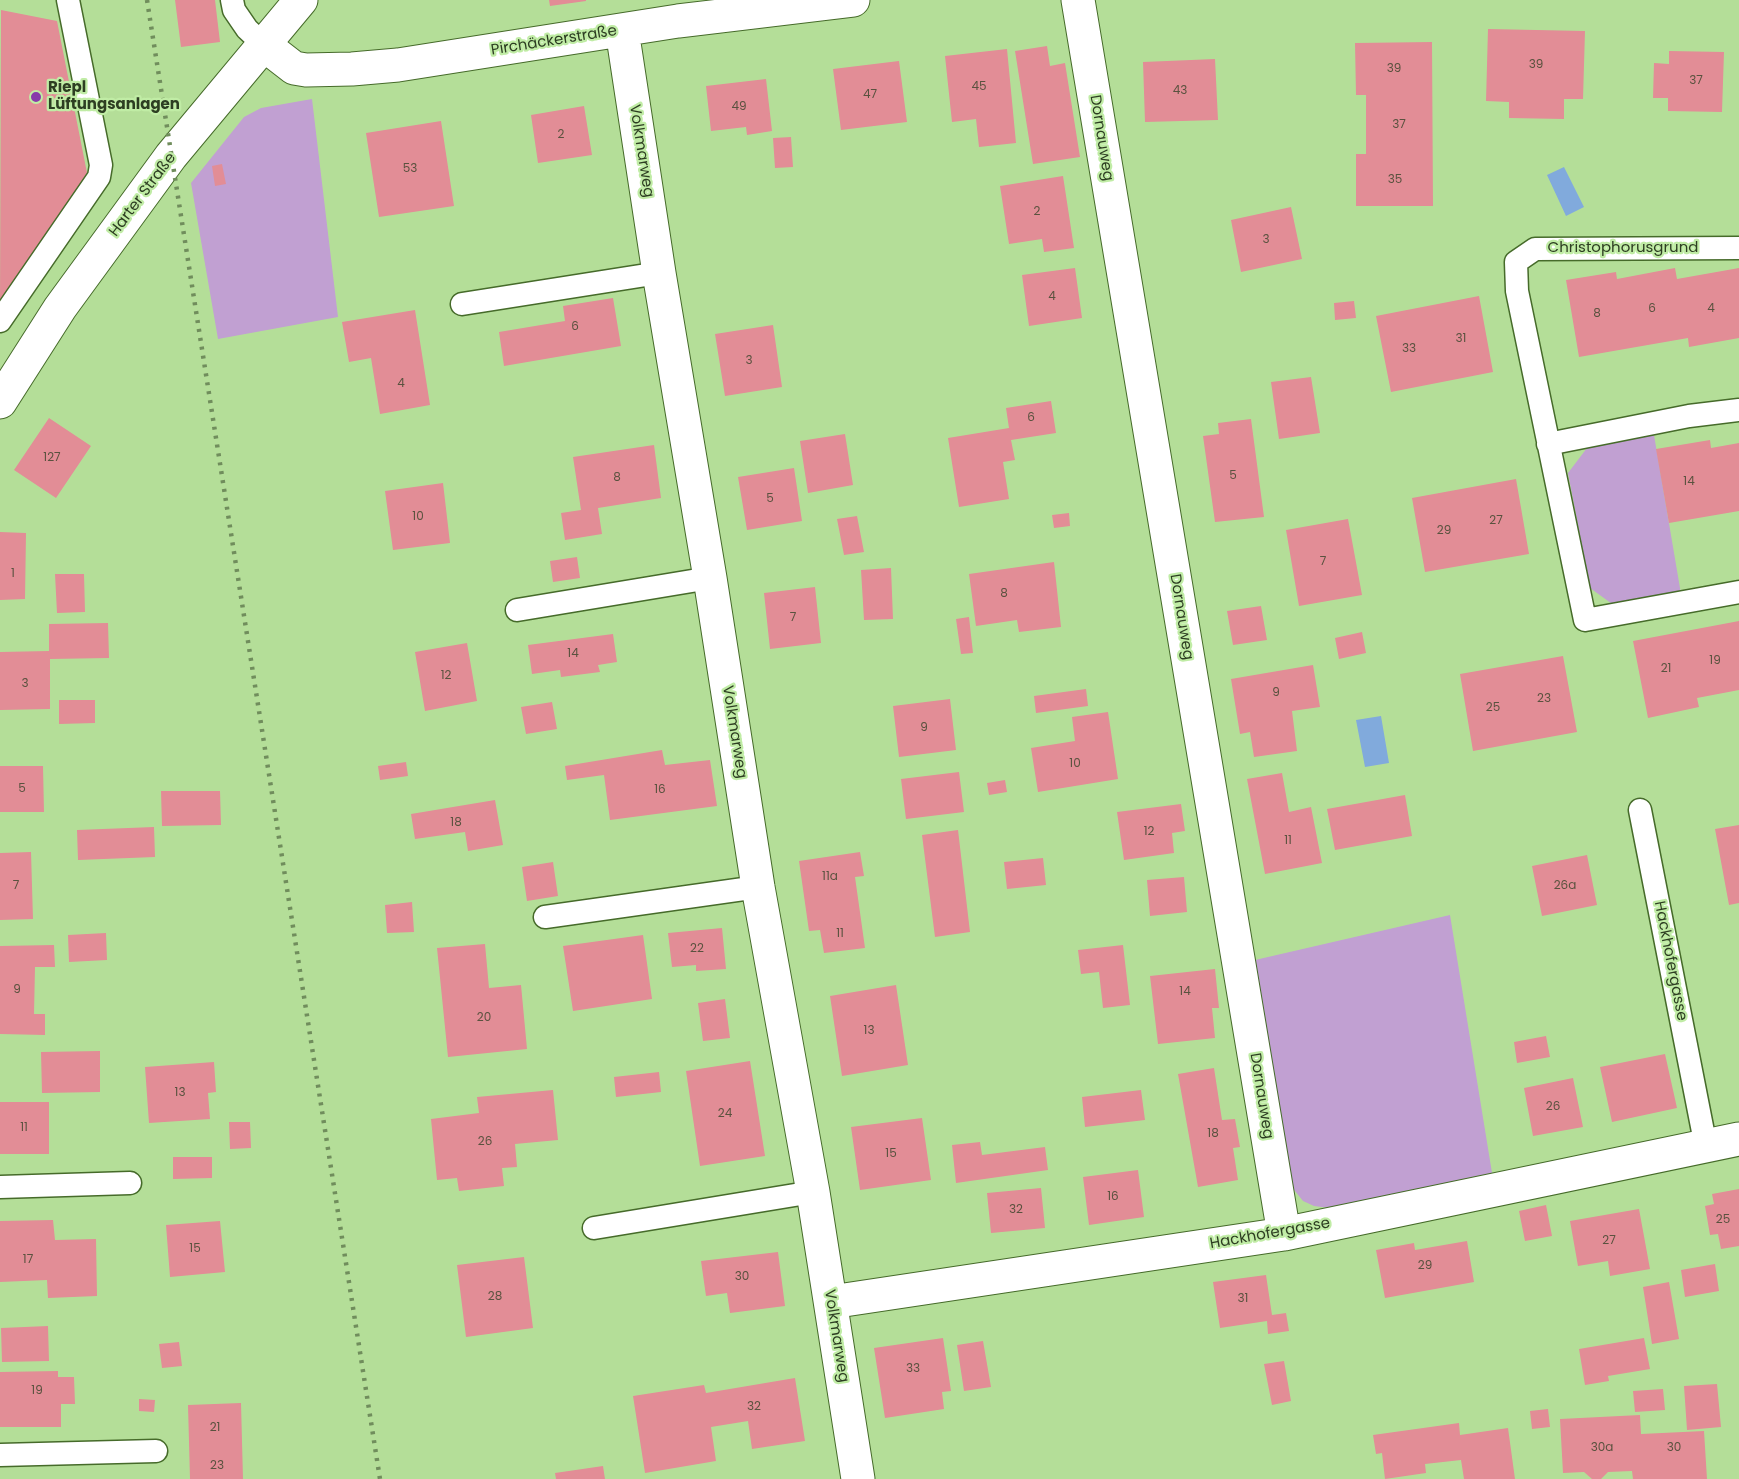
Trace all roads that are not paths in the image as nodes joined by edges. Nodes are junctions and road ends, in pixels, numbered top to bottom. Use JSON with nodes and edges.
{"nodes":[{"id":1,"x":68,"y":0,"type":"edge"},
{"id":2,"x":232,"y":0,"type":"edge"},
{"id":3,"x":301,"y":0,"type":"edge"},
{"id":4,"x":853,"y":0,"type":"edge"},
{"id":5,"x":1078,"y":0,"type":"edge"},
{"id":6,"x":622,"y":30,"type":"junction"},
{"id":7,"x":263,"y":44,"type":"junction"},
{"id":8,"x":1739,"y":248,"type":"edge"},
{"id":9,"x":659,"y":273,"type":"junction"},
{"id":10,"x":462,"y":304,"type":"dead end"},
{"id":11,"x":0,"y":321,"type":"edge"},
{"id":12,"x":0,"y":402,"type":"edge"},
{"id":13,"x":1739,"y":410,"type":"edge"},
{"id":14,"x":1548,"y":444,"type":"junction"},
{"id":15,"x":710,"y":578,"type":"junction"},
{"id":16,"x":1739,"y":592,"type":"edge"},
{"id":17,"x":517,"y":610,"type":"dead end"},
{"id":18,"x":1640,"y":810,"type":"dead end"},
{"id":19,"x":758,"y":887,"type":"junction"},
{"id":20,"x":545,"y":918,"type":"dead end"},
{"id":21,"x":1739,"y":1139,"type":"edge"},
{"id":22,"x":1706,"y":1147,"type":"junction"},
{"id":23,"x":130,"y":1183,"type":"dead end"},
{"id":24,"x":0,"y":1187,"type":"edge"},
{"id":25,"x":813,"y":1192,"type":"junction"},
{"id":26,"x":594,"y":1228,"type":"dead end"},
{"id":27,"x":1284,"y":1234,"type":"junction"},
{"id":28,"x":831,"y":1302,"type":"junction"},
{"id":29,"x":156,"y":1451,"type":"dead end"},
{"id":30,"x":0,"y":1455,"type":"edge"},
{"id":31,"x":858,"y":1479,"type":"edge"}],
"edges":[{"from":1,"to":11,"type":"lane"},
{"from":2,"to":7,"type":"lane"},
{"from":3,"to":7,"type":"street","name":"Harter Straße"},
{"from":4,"to":6,"type":"street","name":"Pirchäckerstraße"},
{"from":5,"to":27,"type":"street","name":"Dornauweg"},
{"from":6,"to":7,"type":"street","name":"Pirchäckerstraße"},
{"from":6,"to":9,"type":"street","name":"Volkmarweg"},
{"from":7,"to":12,"type":"street","name":"Harter Straße"},
{"from":8,"to":14,"type":"lane","name":"Christophorusgrund"},
{"from":9,"to":10,"type":"lane"},
{"from":9,"to":15,"type":"street","name":"Volkmarweg"},
{"from":13,"to":14,"type":"lane"},
{"from":14,"to":16,"type":"lane","name":"Christophorusgrund"},
{"from":15,"to":17,"type":"lane"},
{"from":15,"to":19,"type":"street","name":"Volkmarweg"},
{"from":18,"to":22,"type":"lane","name":"Hackhofergasse"},
{"from":19,"to":20,"type":"lane"},
{"from":19,"to":25,"type":"street","name":"Volkmarweg"},
{"from":21,"to":22,"type":"street","name":"Hackhofergasse"},
{"from":22,"to":27,"type":"street","name":"Hackhofergasse"},
{"from":23,"to":24,"type":"lane"},
{"from":25,"to":26,"type":"lane"},
{"from":25,"to":28,"type":"street","name":"Volkmarweg"},
{"from":27,"to":28,"type":"street","name":"Hackhofergasse"},
{"from":28,"to":31,"type":"street","name":"Volkmarweg"},
{"from":29,"to":30,"type":"lane"}]}
